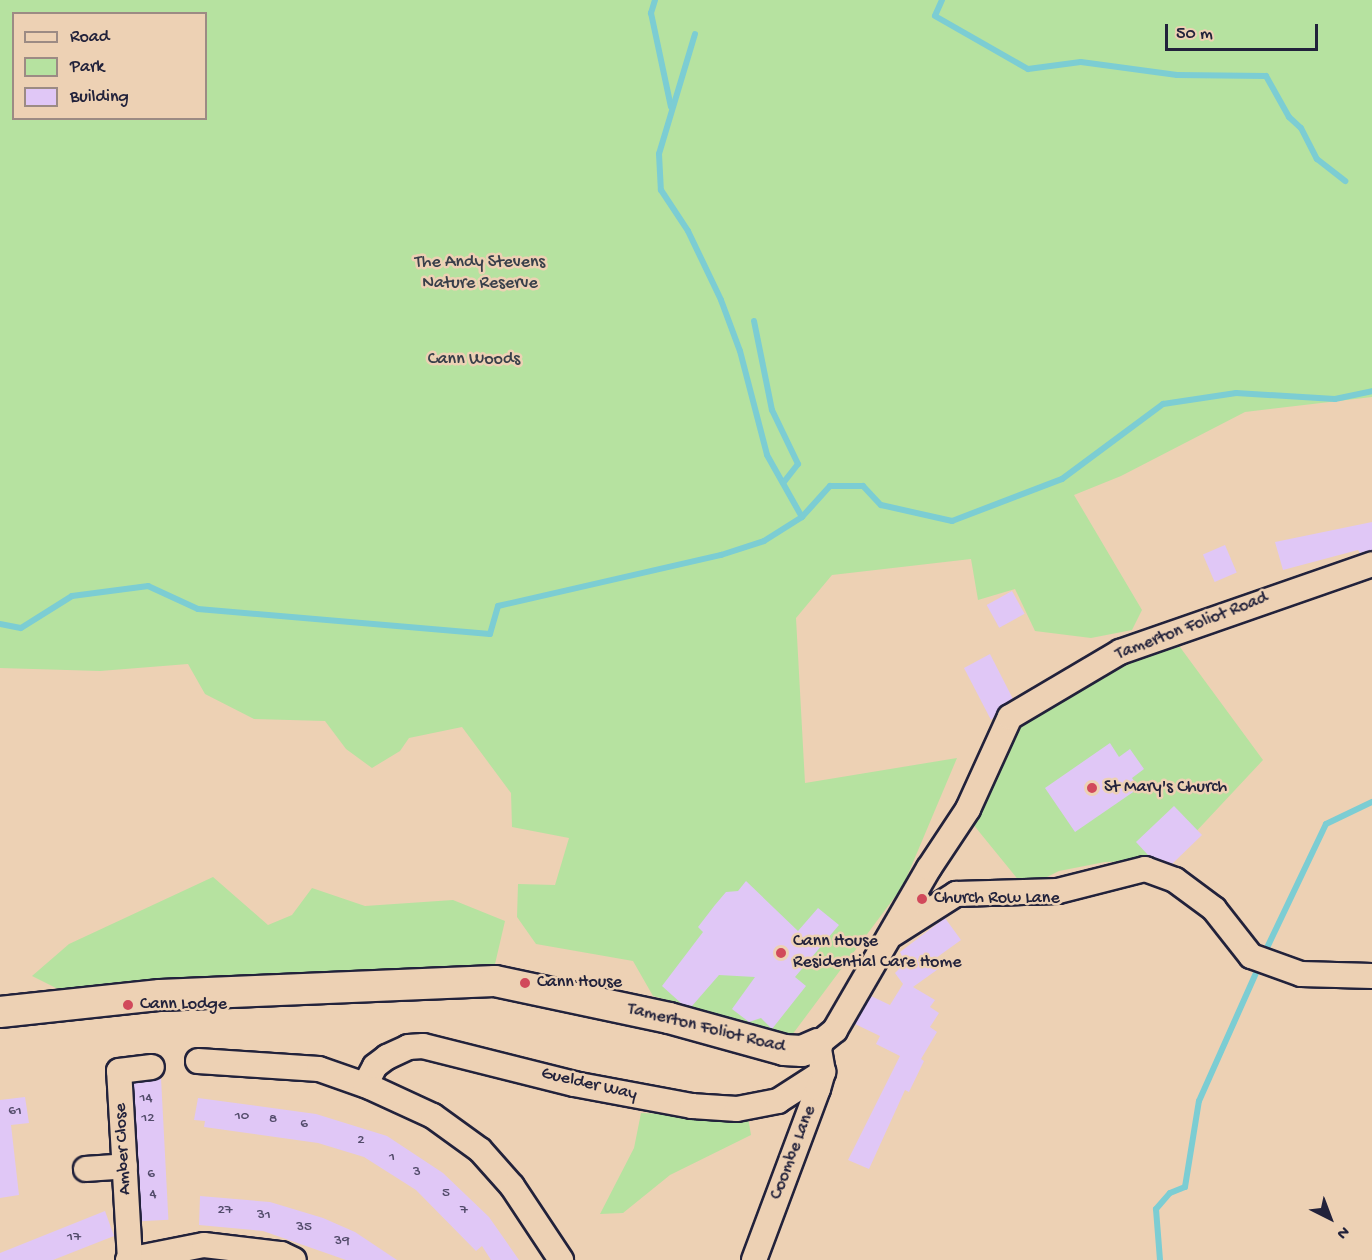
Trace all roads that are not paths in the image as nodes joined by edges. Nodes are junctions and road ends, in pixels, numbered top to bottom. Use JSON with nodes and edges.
{"nodes":[{"id":1,"x":1372,"y":564,"type":"edge"},
{"id":2,"x":888,"y":938,"type":"junction"},
{"id":3,"x":1372,"y":976,"type":"edge"},
{"id":4,"x":0,"y":1012,"type":"edge"},
{"id":5,"x":820,"y":1058,"type":"junction"},
{"id":6,"x":198,"y":1061,"type":"dead end"},
{"id":7,"x":152,"y":1067,"type":"dead end"},
{"id":8,"x":365,"y":1085,"type":"junction"},
{"id":9,"x":124,"y":1166,"type":"junction"},
{"id":10,"x":86,"y":1169,"type":"dead end"},
{"id":11,"x":129,"y":1260,"type":"edge"},
{"id":12,"x":294,"y":1260,"type":"edge"},
{"id":13,"x":561,"y":1260,"type":"edge"},
{"id":14,"x":754,"y":1260,"type":"edge"}],
"edges":[{"from":1,"to":2,"type":"street","name":"Tamerton Foliot Road"},
{"from":2,"to":3,"type":"street"},
{"from":2,"to":5,"type":"street","name":"Tamerton Foliot Road"},
{"from":4,"to":5,"type":"main road","name":"Tamerton Foliot Road"},
{"from":5,"to":8,"type":"street","name":"Guelder Way"},
{"from":5,"to":14,"type":"street","name":"Coombe Lane"},
{"from":6,"to":8,"type":"street"},
{"from":7,"to":9,"type":"street","name":"Amber Close"},
{"from":8,"to":13,"type":"street"},
{"from":9,"to":10,"type":"street"},
{"from":9,"to":11,"type":"street","name":"Amber Close"},
{"from":11,"to":12,"type":"street"}]}
